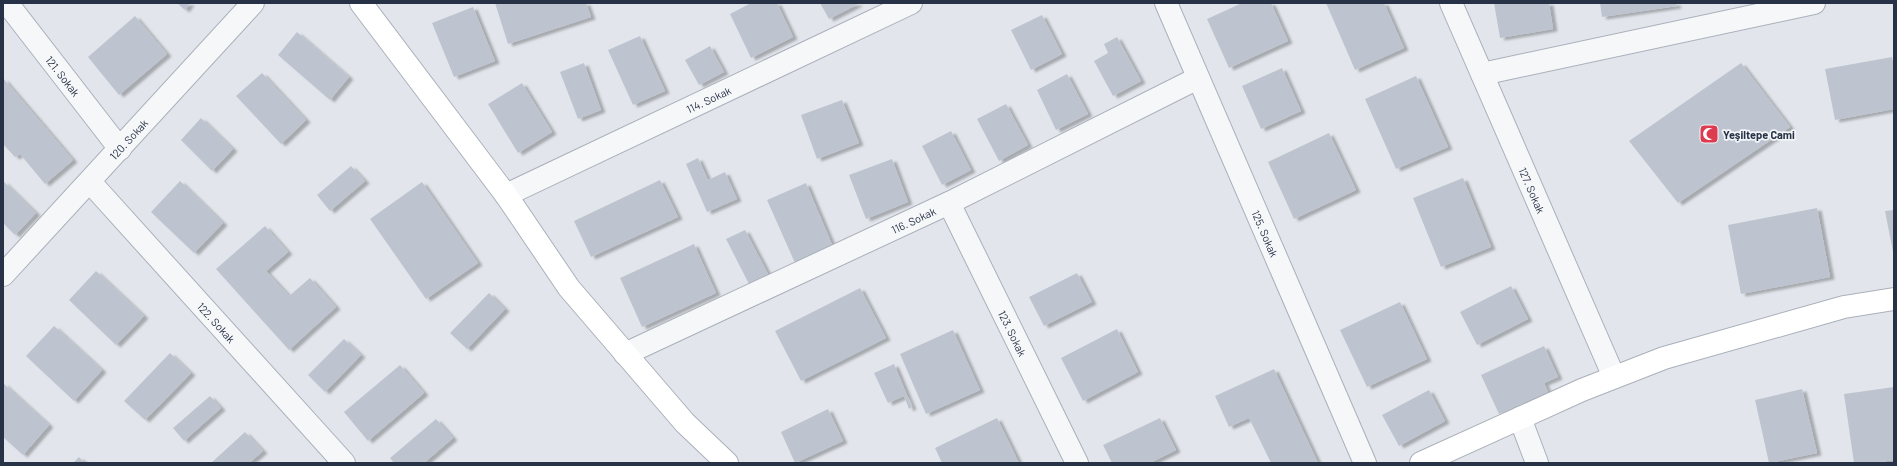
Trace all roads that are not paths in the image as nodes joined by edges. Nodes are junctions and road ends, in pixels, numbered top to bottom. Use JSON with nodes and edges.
{"nodes":[{"id":1,"x":8,"y":3,"type":"edge"},
{"id":2,"x":253,"y":3,"type":"edge"},
{"id":3,"x":361,"y":3,"type":"edge"},
{"id":4,"x":911,"y":3,"type":"edge"},
{"id":5,"x":1166,"y":3,"type":"edge"},
{"id":6,"x":1451,"y":3,"type":"edge"},
{"id":7,"x":1814,"y":3,"type":"edge"},
{"id":8,"x":1482,"y":74,"type":"junction"},
{"id":9,"x":1198,"y":78,"type":"junction"},
{"id":10,"x":120,"y":149,"type":"junction"},
{"id":11,"x":90,"y":182,"type":"junction"},
{"id":12,"x":506,"y":195,"type":"junction"},
{"id":13,"x":948,"y":203,"type":"junction"},
{"id":14,"x":3,"y":275,"type":"edge"},
{"id":15,"x":1894,"y":299,"type":"edge"},
{"id":16,"x":625,"y":354,"type":"junction"},
{"id":17,"x":1614,"y":377,"type":"junction"},
{"id":18,"x":1520,"y":418,"type":"junction"},
{"id":19,"x":344,"y":463,"type":"edge"},
{"id":20,"x":727,"y":463,"type":"edge"},
{"id":21,"x":1077,"y":463,"type":"edge"},
{"id":22,"x":1365,"y":463,"type":"edge"},
{"id":23,"x":1422,"y":463,"type":"edge"},
{"id":24,"x":1537,"y":463,"type":"edge"}],
"edges":[{"from":1,"to":10,"type":"street","name":"121. Sokak"},
{"from":2,"to":10,"type":"street","name":"120. Sokak"},
{"from":3,"to":12,"type":"main road"},
{"from":4,"to":12,"type":"street","name":"114. Sokak"},
{"from":5,"to":9,"type":"street","name":"125. Sokak"},
{"from":6,"to":8,"type":"street","name":"127. Sokak"},
{"from":7,"to":8,"type":"street"},
{"from":8,"to":17,"type":"street","name":"127. Sokak"},
{"from":9,"to":13,"type":"street","name":"116. Sokak"},
{"from":9,"to":22,"type":"street","name":"125. Sokak"},
{"from":10,"to":11,"type":"street","name":"120. Sokak"},
{"from":11,"to":14,"type":"street","name":"120. Sokak"},
{"from":11,"to":19,"type":"street","name":"122. Sokak"},
{"from":12,"to":16,"type":"main road"},
{"from":13,"to":16,"type":"street","name":"116. Sokak"},
{"from":13,"to":21,"type":"street","name":"123. Sokak"},
{"from":15,"to":17,"type":"main road"},
{"from":16,"to":20,"type":"main road"},
{"from":17,"to":18,"type":"main road"},
{"from":18,"to":23,"type":"main road"},
{"from":18,"to":24,"type":"street"}]}
